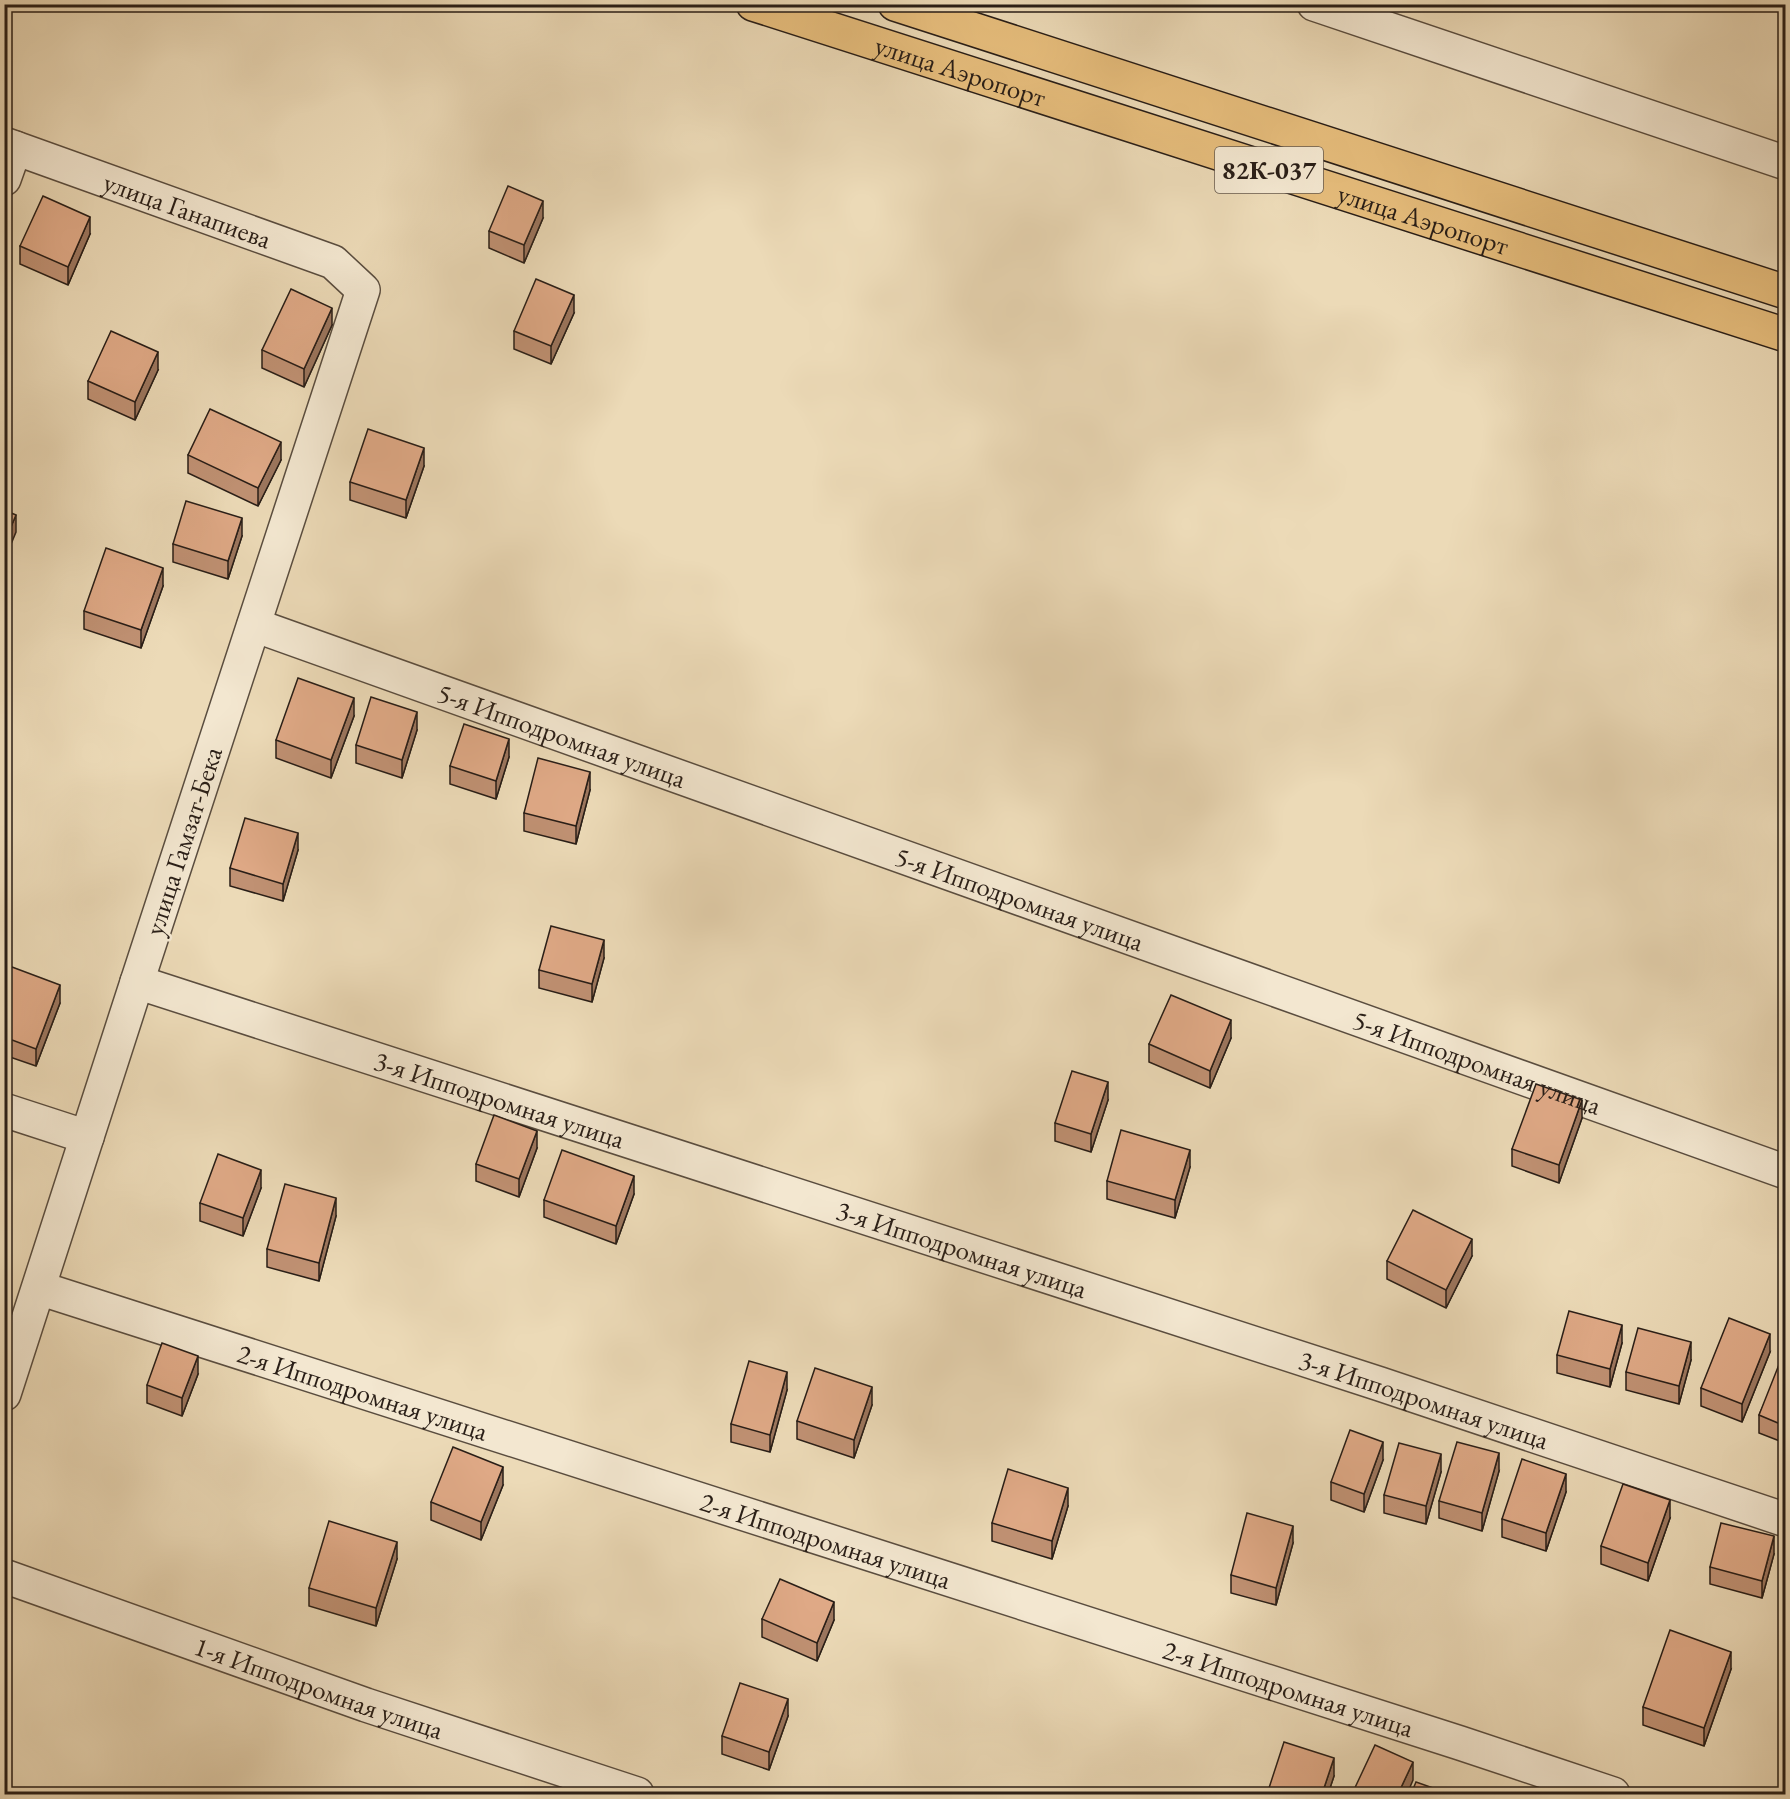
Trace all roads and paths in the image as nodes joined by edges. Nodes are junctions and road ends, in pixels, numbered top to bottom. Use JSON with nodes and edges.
{"nodes":[{"id":1,"x":753,"y":4,"type":"edge"},
{"id":2,"x":895,"y":4,"type":"edge"},
{"id":3,"x":1314,"y":4,"type":"edge"},
{"id":4,"x":10,"y":146,"type":"edge"},
{"id":5,"x":1785,"y":163,"type":"edge"},
{"id":6,"x":4,"y":179,"type":"edge"},
{"id":7,"x":363,"y":290,"type":"joint"},
{"id":8,"x":1785,"y":292,"type":"edge"},
{"id":9,"x":1785,"y":335,"type":"edge"},
{"id":10,"x":254,"y":625,"type":"junction"},
{"id":11,"x":136,"y":982,"type":"junction"},
{"id":12,"x":4,"y":1110,"type":"edge"},
{"id":13,"x":87,"y":1137,"type":"junction"},
{"id":14,"x":1785,"y":1172,"type":"edge"},
{"id":15,"x":39,"y":1288,"type":"junction"},
{"id":16,"x":4,"y":1394,"type":"edge"},
{"id":17,"x":1785,"y":1520,"type":"edge"},
{"id":18,"x":4,"y":1576,"type":"edge"},
{"id":19,"x":637,"y":1794,"type":"edge"},
{"id":20,"x":1613,"y":1794,"type":"edge"}],
"edges":[{"from":1,"to":9,"type":"main road","name":"улица Аэропорт","number":"82К-037"},
{"from":2,"to":8,"type":"main road","name":"улица Аэропорт"},
{"from":3,"to":5,"type":"street"},
{"from":4,"to":6,"type":"street"},
{"from":4,"to":7,"type":"street","name":"улица Ганапиева"},
{"from":7,"to":10,"type":"street","name":"улица Гамзат-Бека"},
{"from":10,"to":11,"type":"street","name":"улица Гамзат-Бека"},
{"from":10,"to":14,"type":"street","name":"5-я Ипподромная улица"},
{"from":11,"to":13,"type":"street","name":"улица Гамзат-Бека"},
{"from":11,"to":17,"type":"street","name":"3-я Ипподромная улица"},
{"from":12,"to":13,"type":"street"},
{"from":13,"to":15,"type":"street","name":"улица Гамзат-Бека"},
{"from":15,"to":16,"type":"street","name":"улица Гамзат-Бека"},
{"from":15,"to":20,"type":"street","name":"2-я Ипподромная улица"},
{"from":18,"to":19,"type":"street","name":"1-я Ипподромная улица"}]}
